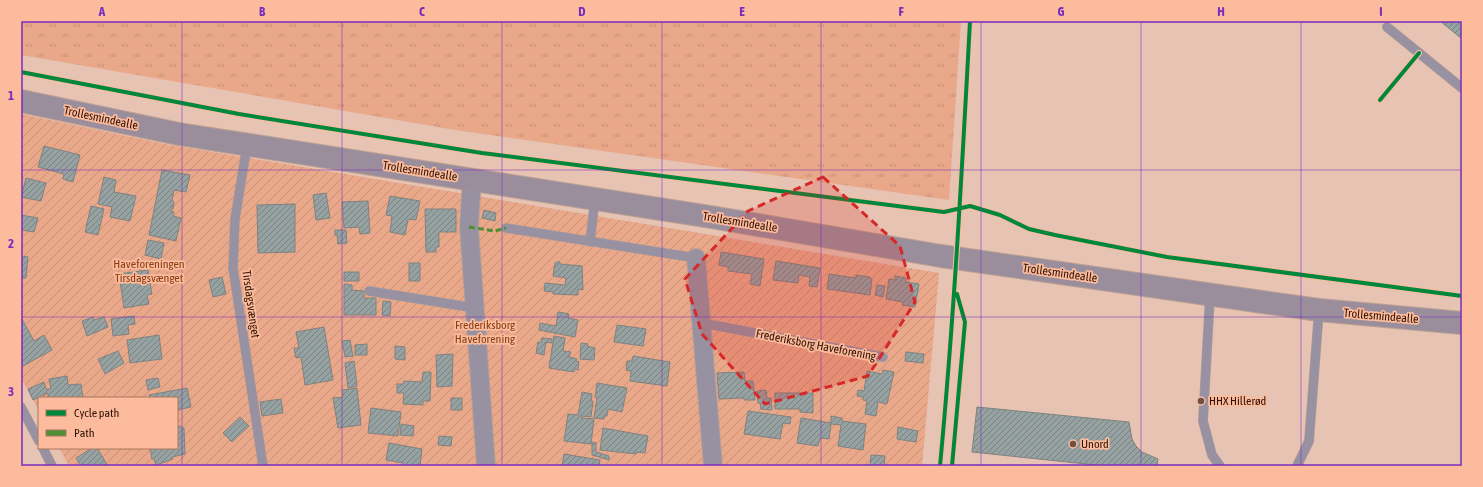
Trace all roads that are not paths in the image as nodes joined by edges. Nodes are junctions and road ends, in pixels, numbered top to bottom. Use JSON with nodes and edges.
{"nodes":[{"id":1,"x":1387,"y":27,"type":"dead end"},
{"id":2,"x":1462,"y":88,"type":"edge"},
{"id":3,"x":21,"y":101,"type":"edge"},
{"id":4,"x":247,"y":145,"type":"junction"},
{"id":5,"x":472,"y":179,"type":"junction"},
{"id":6,"x":595,"y":199,"type":"junction"},
{"id":7,"x":506,"y":228,"type":"dead end"},
{"id":8,"x":590,"y":242,"type":"junction"},
{"id":9,"x":696,"y":258,"type":"joint"},
{"id":10,"x":369,"y":291,"type":"dead end"},
{"id":11,"x":1210,"y":296,"type":"junction"},
{"id":12,"x":475,"y":308,"type":"junction"},
{"id":13,"x":1319,"y":310,"type":"junction"},
{"id":14,"x":702,"y":323,"type":"junction"},
{"id":15,"x":1462,"y":323,"type":"edge"},
{"id":16,"x":883,"y":357,"type":"dead end"},
{"id":17,"x":21,"y":407,"type":"edge"},
{"id":18,"x":38,"y":439,"type":"edge"},
{"id":19,"x":44,"y":449,"type":"edge"},
{"id":20,"x":52,"y":466,"type":"edge"},
{"id":21,"x":263,"y":466,"type":"edge"},
{"id":22,"x":486,"y":466,"type":"edge"},
{"id":23,"x":713,"y":466,"type":"edge"},
{"id":24,"x":1220,"y":466,"type":"edge"},
{"id":25,"x":1297,"y":466,"type":"edge"}],
"edges":[{"from":1,"to":2,"type":"lane"},
{"from":3,"to":4,"type":"street","name":"Trollesmindealle"},
{"from":4,"to":5,"type":"street","name":"Trollesmindealle"},
{"from":4,"to":21,"type":"lane","name":"Tirsdagsvænget"},
{"from":5,"to":6,"type":"street","name":"Trollesmindealle"},
{"from":5,"to":12,"type":"street"},
{"from":6,"to":8,"type":"lane"},
{"from":6,"to":11,"type":"street","name":"Trollesmindealle"},
{"from":7,"to":8,"type":"lane"},
{"from":8,"to":9,"type":"lane"},
{"from":9,"to":14,"type":"street"},
{"from":10,"to":12,"type":"lane"},
{"from":11,"to":13,"type":"street","name":"Trollesmindealle"},
{"from":11,"to":24,"type":"lane"},
{"from":12,"to":22,"type":"street"},
{"from":13,"to":15,"type":"street","name":"Trollesmindealle"},
{"from":13,"to":25,"type":"lane"},
{"from":14,"to":16,"type":"lane","name":"Frederiksborg Haveforening"},
{"from":14,"to":23,"type":"street"},
{"from":17,"to":18,"type":"lane"},
{"from":19,"to":20,"type":"lane"}]}
